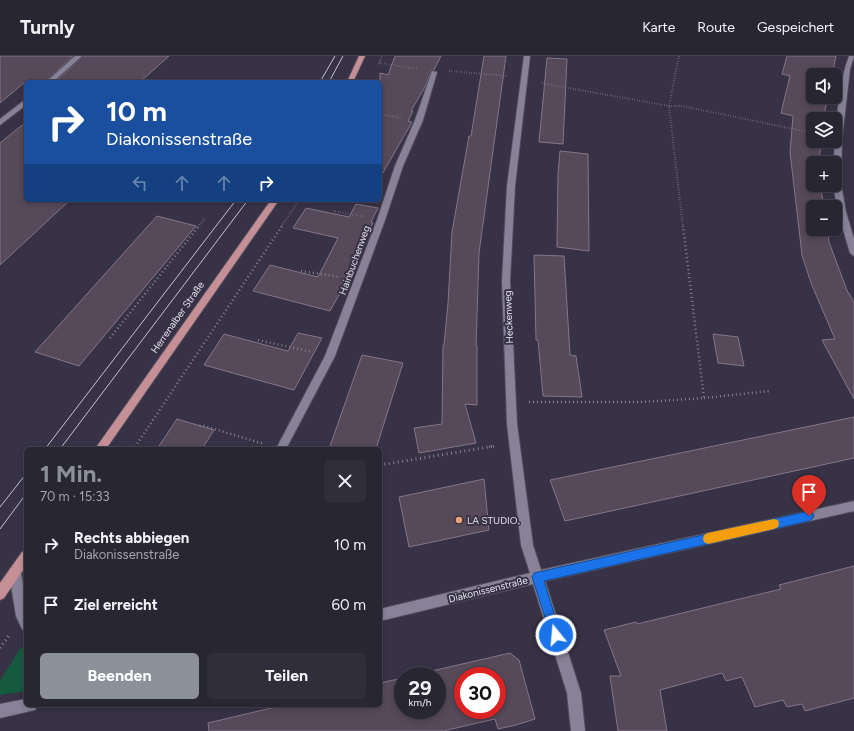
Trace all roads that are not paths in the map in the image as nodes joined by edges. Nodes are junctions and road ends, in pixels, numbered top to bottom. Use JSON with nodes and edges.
{"nodes":[{"id":1,"x":80,"y":56,"type":"edge"},
{"id":2,"x":362,"y":56,"type":"edge"},
{"id":3,"x":527,"y":56,"type":"edge"},
{"id":4,"x":852,"y":56,"type":"edge"},
{"id":5,"x":434,"y":72,"type":"road end"},
{"id":6,"x":51,"y":80,"type":"edge"},
{"id":7,"x":351,"y":80,"type":"edge"},
{"id":8,"x":24,"y":103,"type":"edge"},
{"id":9,"x":0,"y":123,"type":"edge"},
{"id":10,"x":273,"y":202,"type":"edge"},
{"id":11,"x":854,"y":253,"type":"edge"},
{"id":12,"x":101,"y":447,"type":"edge"},
{"id":13,"x":282,"y":447,"type":"edge"},
{"id":14,"x":854,"y":506,"type":"edge"},
{"id":15,"x":24,"y":559,"type":"edge"},
{"id":16,"x":15,"y":573,"type":"junction"},
{"id":17,"x":538,"y":577,"type":"junction"},
{"id":18,"x":0,"y":594,"type":"edge"},
{"id":19,"x":382,"y":615,"type":"edge"},
{"id":20,"x":24,"y":620,"type":"edge"},
{"id":21,"x":24,"y":706,"type":"edge"},
{"id":22,"x":0,"y":711,"type":"edge"},
{"id":23,"x":578,"y":731,"type":"edge"}],
"edges":[{"from":1,"to":6,"type":"street"},
{"from":2,"to":7,"type":"main road"},
{"from":3,"to":17,"type":"street","name":"Heckenweg"},
{"from":4,"to":11,"type":"street"},
{"from":5,"to":13,"type":"street","name":"Hainbuchenweg"},
{"from":8,"to":9,"type":"street"},
{"from":10,"to":12,"type":"main road","name":"Herrenalber Straße"},
{"from":14,"to":17,"type":"street","name":"Diakonissenstraße"},
{"from":15,"to":16,"type":"main road"},
{"from":16,"to":18,"type":"main road"},
{"from":16,"to":20,"type":"street"},
{"from":17,"to":19,"type":"street","name":"Diakonissenstraße"},
{"from":17,"to":23,"type":"street","name":"Heckenweg"},
{"from":21,"to":22,"type":"street"}]}
